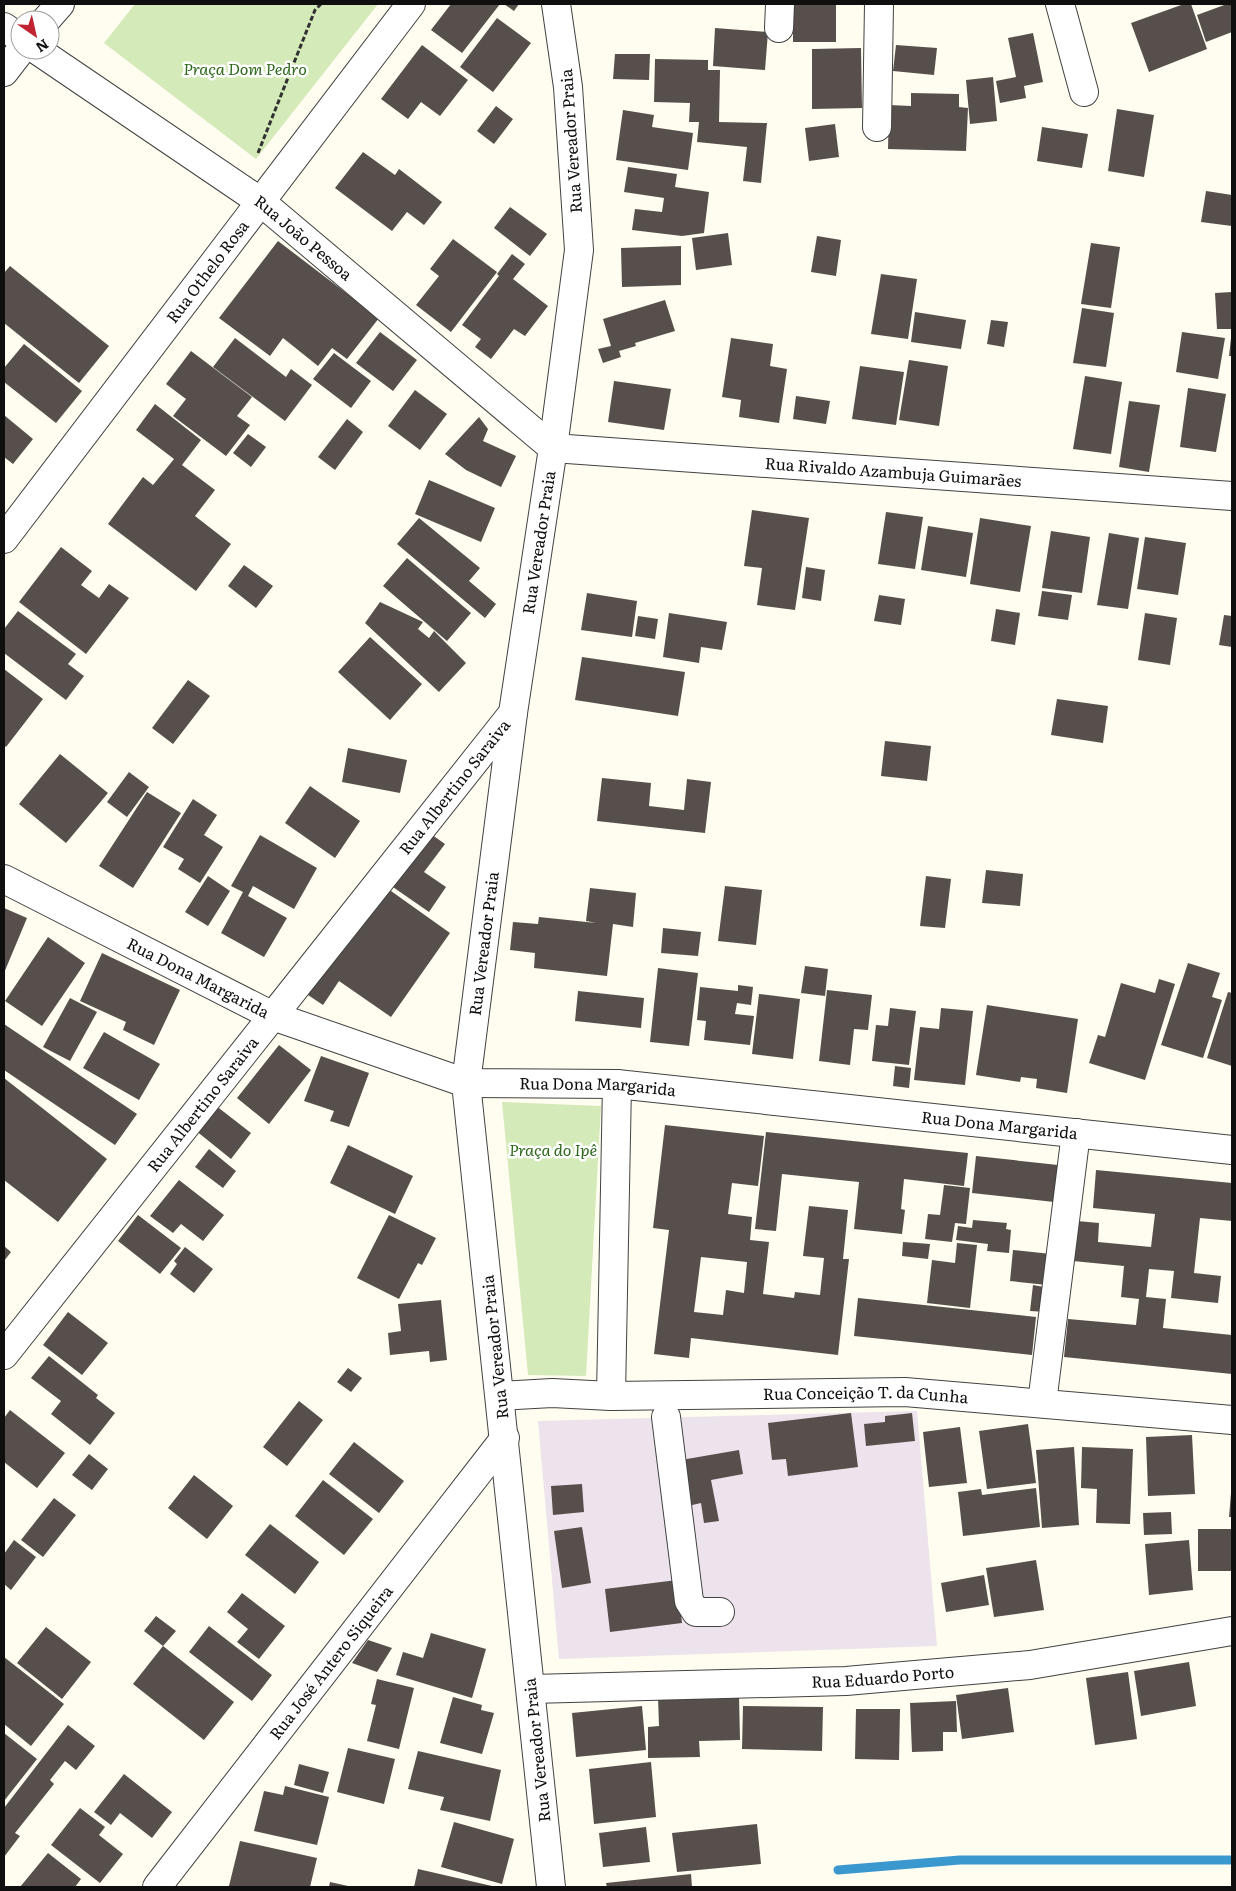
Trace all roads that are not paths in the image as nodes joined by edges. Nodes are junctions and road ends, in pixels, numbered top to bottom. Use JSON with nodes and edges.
{"nodes":[{"id":1,"x":411,"y":4,"type":"edge"},
{"id":2,"x":556,"y":4,"type":"edge"},
{"id":3,"x":879,"y":4,"type":"edge"},
{"id":4,"x":1060,"y":4,"type":"edge"},
{"id":5,"x":13,"y":60,"type":"edge"},
{"id":6,"x":52,"y":60,"type":"edge"},
{"id":7,"x":4,"y":72,"type":"edge"},
{"id":8,"x":1084,"y":92,"type":"dead end"},
{"id":9,"x":877,"y":127,"type":"dead end"},
{"id":10,"x":261,"y":202,"type":"junction"},
{"id":11,"x":553,"y":448,"type":"junction"},
{"id":12,"x":1232,"y":496,"type":"edge"},
{"id":13,"x":4,"y":539,"type":"edge"},
{"id":14,"x":513,"y":712,"type":"junction"},
{"id":15,"x":4,"y":879,"type":"edge"},
{"id":16,"x":273,"y":1016,"type":"junction"},
{"id":17,"x":466,"y":1083,"type":"junction"},
{"id":18,"x":617,"y":1084,"type":"junction"},
{"id":19,"x":1076,"y":1133,"type":"junction"},
{"id":20,"x":1232,"y":1150,"type":"edge"},
{"id":21,"x":4,"y":1355,"type":"edge"},
{"id":22,"x":500,"y":1396,"type":"junction"},
{"id":23,"x":611,"y":1396,"type":"junction"},
{"id":24,"x":1042,"y":1404,"type":"junction"},
{"id":25,"x":666,"y":1417,"type":"dead end"},
{"id":26,"x":1232,"y":1420,"type":"edge"},
{"id":27,"x":504,"y":1438,"type":"junction"},
{"id":28,"x":720,"y":1612,"type":"dead end"},
{"id":29,"x":1232,"y":1632,"type":"edge"},
{"id":30,"x":531,"y":1689,"type":"junction"},
{"id":31,"x":157,"y":1887,"type":"edge"},
{"id":32,"x":551,"y":1887,"type":"edge"}],
"edges":[{"from":1,"to":10,"type":"street","name":"Rua Othelo Rosa"},
{"from":2,"to":11,"type":"street","name":"Rua Vereador Praia"},
{"from":3,"to":9,"type":"street"},
{"from":4,"to":8,"type":"street"},
{"from":5,"to":7,"type":"street"},
{"from":6,"to":10,"type":"street","name":"Rua João Pessoa"},
{"from":10,"to":11,"type":"street","name":"Rua João Pessoa"},
{"from":10,"to":13,"type":"street","name":"Rua Othelo Rosa"},
{"from":11,"to":12,"type":"street","name":"Rua Rivaldo Azambuja Guimarães"},
{"from":11,"to":14,"type":"street","name":"Rua Vereador Praia"},
{"from":14,"to":16,"type":"street","name":"Rua Albertino Saraiva"},
{"from":14,"to":17,"type":"street","name":"Rua Vereador Praia"},
{"from":15,"to":16,"type":"street","name":"Rua Dona Margarida"},
{"from":16,"to":17,"type":"street","name":"Rua Dona Margarida"},
{"from":16,"to":21,"type":"street","name":"Rua Albertino Saraiva"},
{"from":17,"to":18,"type":"street","name":"Rua Dona Margarida"},
{"from":17,"to":22,"type":"street","name":"Rua Vereador Praia"},
{"from":18,"to":19,"type":"street","name":"Rua Dona Margarida"},
{"from":18,"to":23,"type":"street"},
{"from":19,"to":20,"type":"street","name":"Rua Dona Margarida"},
{"from":19,"to":24,"type":"street"},
{"from":22,"to":23,"type":"street","name":"Rua Conceição T. da Cunha"},
{"from":22,"to":27,"type":"street","name":"Rua Vereador Praia"},
{"from":23,"to":24,"type":"street","name":"Rua Conceição T. da Cunha"},
{"from":24,"to":26,"type":"street","name":"Rua Conceição T. da Cunha"},
{"from":25,"to":28,"type":"street"},
{"from":27,"to":30,"type":"street","name":"Rua Vereador Praia"},
{"from":27,"to":31,"type":"street","name":"Rua José Antero Siqueira"},
{"from":29,"to":30,"type":"street","name":"Rua Eduardo Porto"},
{"from":30,"to":32,"type":"street","name":"Rua Vereador Praia"}]}
